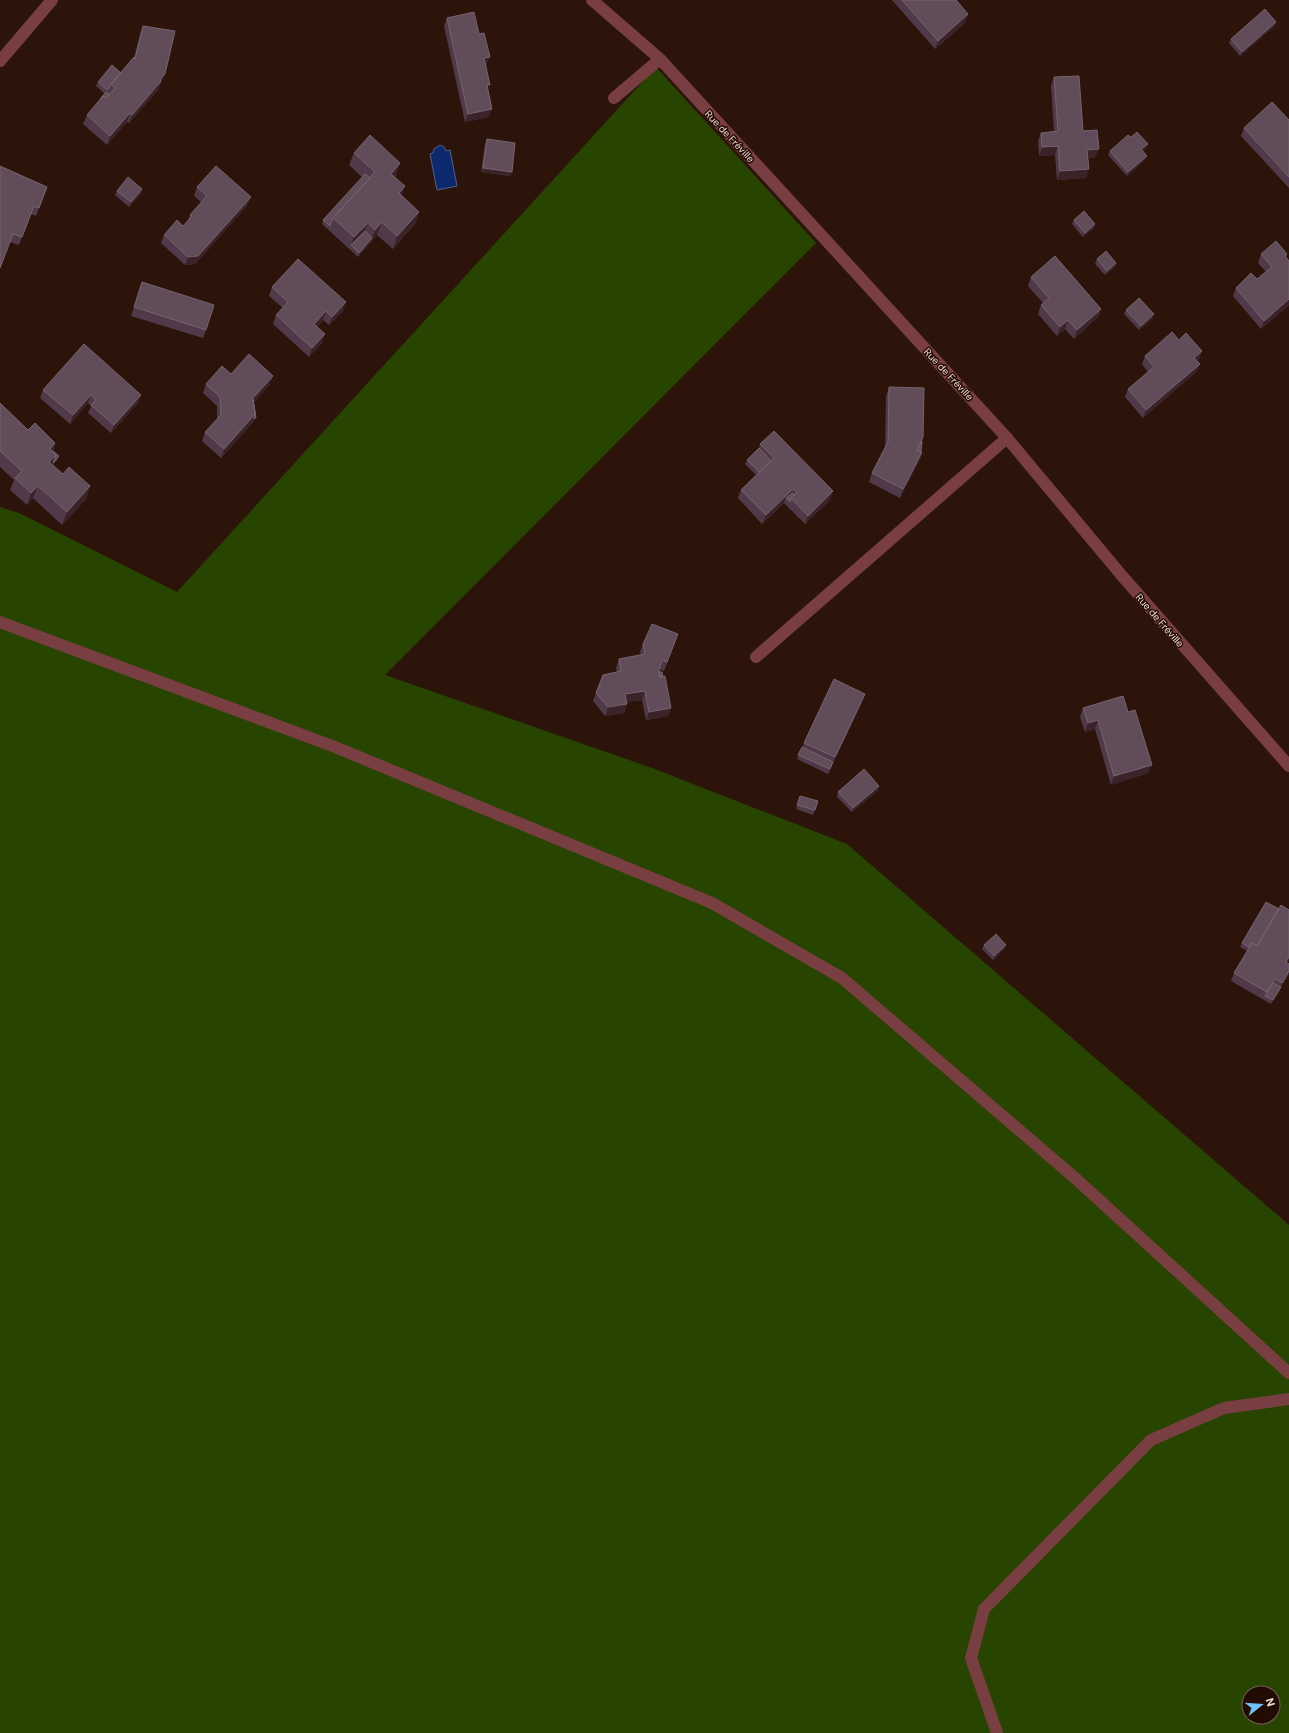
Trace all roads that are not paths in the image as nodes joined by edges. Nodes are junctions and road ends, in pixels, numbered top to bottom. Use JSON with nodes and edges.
{"nodes":[{"id":1,"x":52,"y":0,"type":"edge"},
{"id":2,"x":592,"y":0,"type":"edge"},
{"id":3,"x":660,"y":58,"type":"junction"},
{"id":4,"x":0,"y":61,"type":"edge"},
{"id":5,"x":614,"y":98,"type":"dead end"},
{"id":6,"x":1007,"y":438,"type":"junction"},
{"id":7,"x":0,"y":622,"type":"edge"},
{"id":8,"x":756,"y":657,"type":"dead end"},
{"id":9,"x":1289,"y":766,"type":"edge"},
{"id":10,"x":1289,"y":1373,"type":"edge"},
{"id":11,"x":1289,"y":1399,"type":"edge"},
{"id":12,"x":997,"y":1733,"type":"edge"}],
"edges":[{"from":1,"to":4,"type":"street"},
{"from":2,"to":3,"type":"street","name":"Rue de Fréville"},
{"from":3,"to":5,"type":"street"},
{"from":3,"to":6,"type":"street","name":"Rue de Fréville"},
{"from":6,"to":8,"type":"street"},
{"from":6,"to":9,"type":"street","name":"Rue de Fréville"},
{"from":7,"to":10,"type":"street"},
{"from":11,"to":12,"type":"street"}]}
